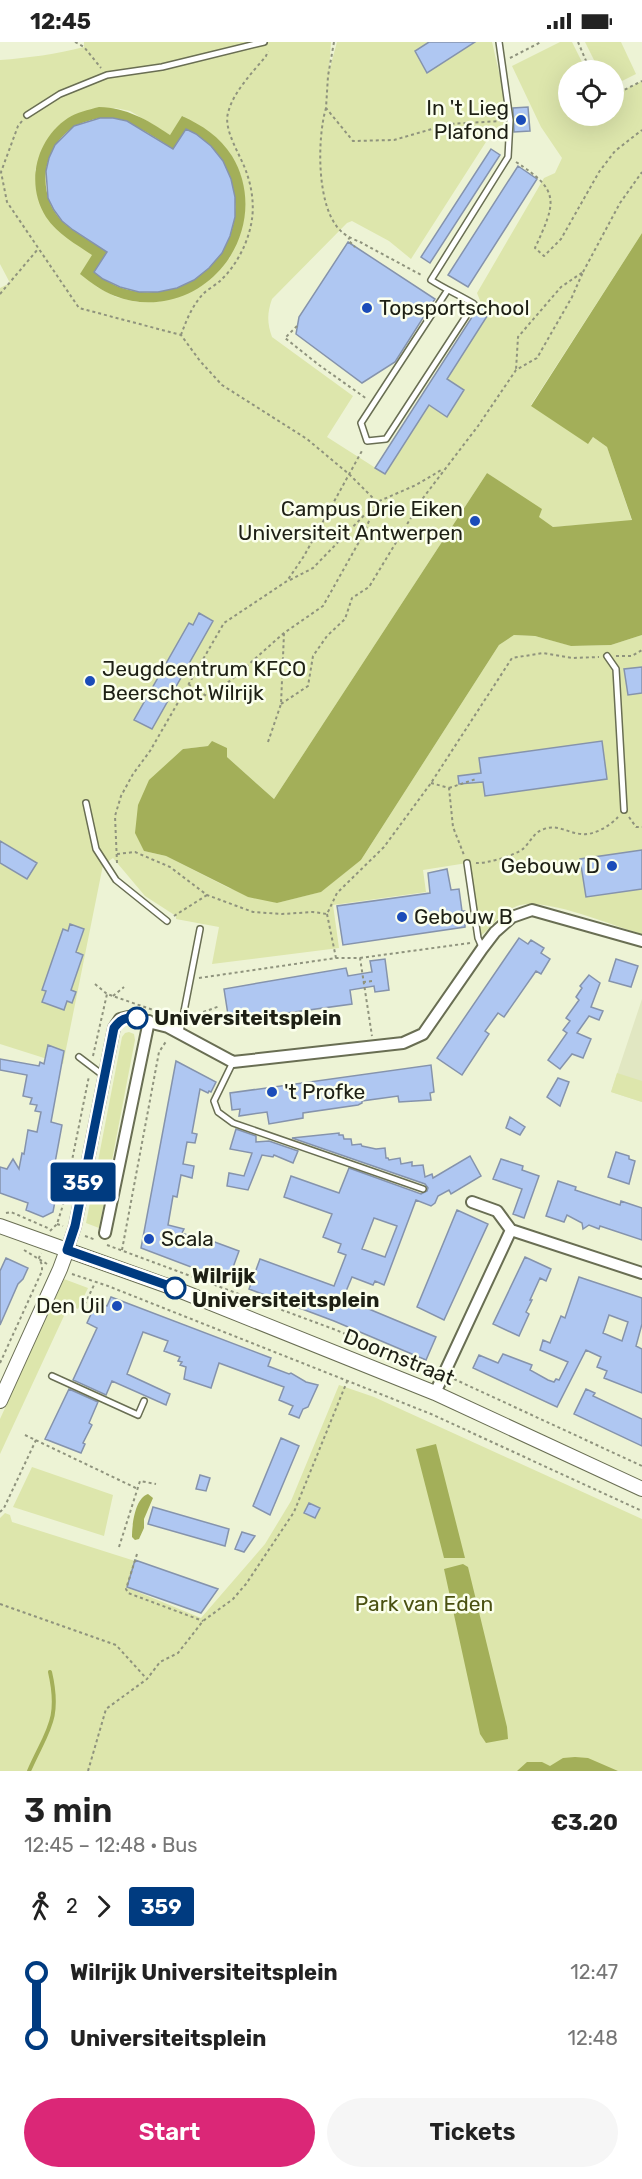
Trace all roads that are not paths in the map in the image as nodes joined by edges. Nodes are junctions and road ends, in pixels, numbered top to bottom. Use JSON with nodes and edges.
{"nodes":[{"id":1,"x":264,"y":42,"type":"edge"},
{"id":2,"x":499,"y":42,"type":"edge"},
{"id":3,"x":27,"y":114,"type":"road end"},
{"id":4,"x":447,"y":291,"type":"junction"},
{"id":5,"x":607,"y":656,"type":"road end"},
{"id":6,"x":86,"y":802,"type":"dead end"},
{"id":7,"x":624,"y":810,"type":"road end"},
{"id":8,"x":467,"y":863,"type":"road end"},
{"id":9,"x":167,"y":921,"type":"road end"},
{"id":10,"x":200,"y":929,"type":"dead end"},
{"id":11,"x":642,"y":941,"type":"edge"},
{"id":12,"x":482,"y":949,"type":"junction"},
{"id":13,"x":149,"y":1021,"type":"junction"},
{"id":14,"x":177,"y":1031,"type":"junction"},
{"id":15,"x":79,"y":1057,"type":"dead end"},
{"id":16,"x":232,"y":1062,"type":"junction"},
{"id":17,"x":105,"y":1077,"type":"junction"},
{"id":18,"x":423,"y":1189,"type":"dead end"},
{"id":19,"x":472,"y":1202,"type":"dead end"},
{"id":20,"x":0,"y":1226,"type":"edge"},
{"id":21,"x":512,"y":1230,"type":"junction"},
{"id":22,"x":105,"y":1233,"type":"dead end"},
{"id":23,"x":67,"y":1250,"type":"junction"},
{"id":24,"x":642,"y":1273,"type":"edge"},
{"id":25,"x":52,"y":1376,"type":"dead end"},
{"id":26,"x":435,"y":1393,"type":"junction"},
{"id":27,"x":0,"y":1401,"type":"edge"},
{"id":28,"x":144,"y":1401,"type":"dead end"},
{"id":29,"x":642,"y":1489,"type":"edge"}],
"edges":[{"from":1,"to":3,"type":"lane"},
{"from":2,"to":4,"type":"lane"},
{"from":4,"to":4,"type":"lane"},
{"from":5,"to":7,"type":"lane"},
{"from":6,"to":9,"type":"lane"},
{"from":8,"to":12,"type":"lane"},
{"from":10,"to":14,"type":"lane"},
{"from":11,"to":12,"type":"street"},
{"from":12,"to":16,"type":"street"},
{"from":13,"to":14,"type":"street"},
{"from":13,"to":17,"type":"street"},
{"from":13,"to":22,"type":"street"},
{"from":14,"to":16,"type":"street"},
{"from":15,"to":17,"type":"lane"},
{"from":16,"to":18,"type":"lane"},
{"from":17,"to":23,"type":"street"},
{"from":19,"to":21,"type":"street"},
{"from":20,"to":23,"type":"street","name":"Doornstraat"},
{"from":21,"to":24,"type":"street"},
{"from":21,"to":26,"type":"street"},
{"from":23,"to":26,"type":"street","name":"Doornstraat"},
{"from":23,"to":27,"type":"street"},
{"from":25,"to":28,"type":"lane"},
{"from":26,"to":29,"type":"street","name":"Doornstraat"}]}
